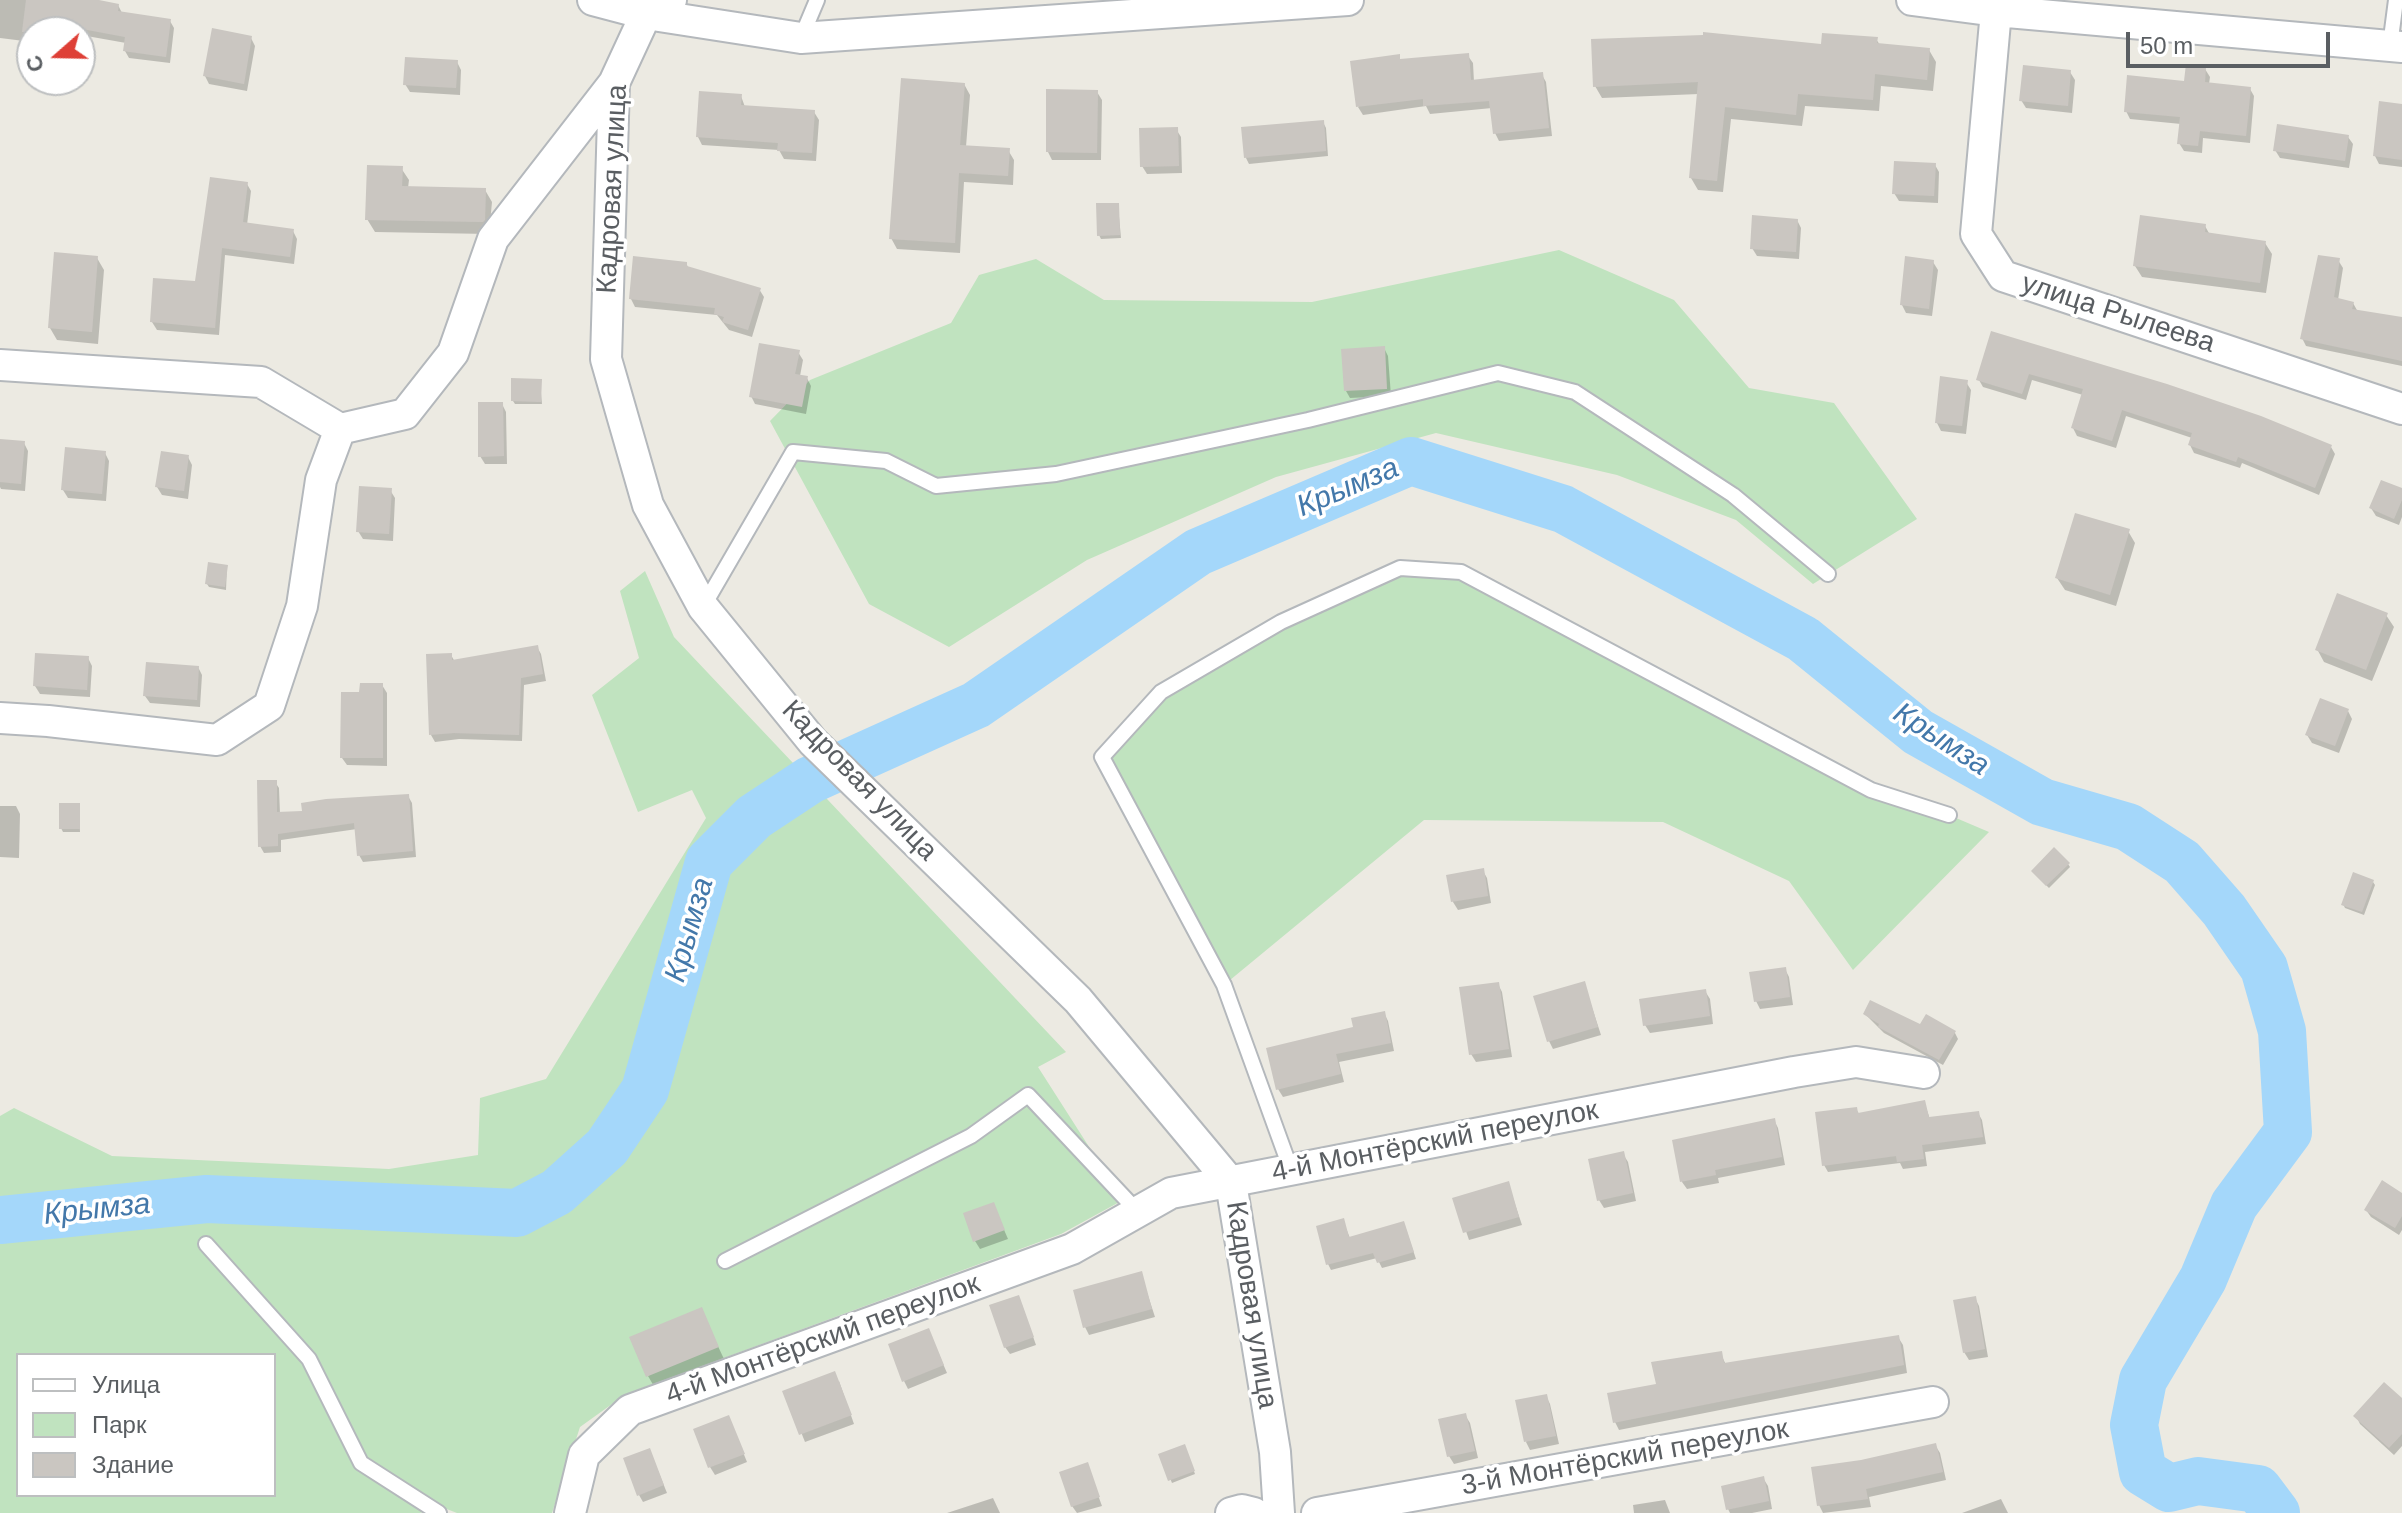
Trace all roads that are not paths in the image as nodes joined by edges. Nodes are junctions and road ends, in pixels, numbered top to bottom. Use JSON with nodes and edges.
{"nodes":[{"id":1,"x":593,"y":0,"type":"edge"},
{"id":2,"x":817,"y":0,"type":"edge"},
{"id":3,"x":1348,"y":0,"type":"edge"},
{"id":4,"x":1920,"y":0,"type":"edge"},
{"id":5,"x":2396,"y":0,"type":"edge"},
{"id":6,"x":658,"y":7,"type":"edge"},
{"id":7,"x":1996,"y":11,"type":"junction"},
{"id":8,"x":801,"y":38,"type":"junction"},
{"id":9,"x":2396,"y":46,"type":"edge"},
{"id":10,"x":614,"y":83,"type":"junction"},
{"id":11,"x":0,"y":365,"type":"edge"},
{"id":12,"x":2402,"y":409,"type":"edge"},
{"id":13,"x":340,"y":429,"type":"junction"},
{"id":14,"x":1828,"y":574,"type":"dead end"},
{"id":15,"x":703,"y":607,"type":"junction"},
{"id":16,"x":0,"y":718,"type":"edge"},
{"id":17,"x":1949,"y":815,"type":"dead end"},
{"id":18,"x":1924,"y":1073,"type":"dead end"},
{"id":19,"x":1291,"y":1170,"type":"junction"},
{"id":20,"x":1231,"y":1183,"type":"junction"},
{"id":21,"x":1138,"y":1212,"type":"junction"},
{"id":22,"x":206,"y":1244,"type":"dead end"},
{"id":23,"x":725,"y":1261,"type":"dead end"},
{"id":24,"x":1933,"y":1402,"type":"dead end"},
{"id":25,"x":439,"y":1513,"type":"edge"},
{"id":26,"x":570,"y":1513,"type":"edge"},
{"id":27,"x":1231,"y":1513,"type":"edge"},
{"id":28,"x":1254,"y":1513,"type":"edge"},
{"id":29,"x":1279,"y":1513,"type":"edge"},
{"id":30,"x":1317,"y":1513,"type":"edge"}],
"edges":[{"from":1,"to":6,"type":"street"},
{"from":2,"to":8,"type":"lane"},
{"from":3,"to":8,"type":"street"},
{"from":4,"to":7,"type":"street"},
{"from":5,"to":9,"type":"lane"},
{"from":6,"to":8,"type":"street"},
{"from":6,"to":10,"type":"street","name":"Кадровая улица"},
{"from":7,"to":9,"type":"street"},
{"from":7,"to":12,"type":"street","name":"улица Рылеева"},
{"from":10,"to":13,"type":"street"},
{"from":10,"to":15,"type":"street","name":"Кадровая улица"},
{"from":11,"to":13,"type":"street"},
{"from":13,"to":16,"type":"street"},
{"from":14,"to":15,"type":"lane"},
{"from":15,"to":20,"type":"street","name":"Кадровая улица"},
{"from":17,"to":19,"type":"lane"},
{"from":18,"to":19,"type":"street","name":"4-й Монтёрский переулок"},
{"from":19,"to":20,"type":"street","name":"4-й Монтёрский переулок"},
{"from":20,"to":21,"type":"street","name":"4-й Монтёрский переулок"},
{"from":20,"to":29,"type":"street","name":"Кадровая улица"},
{"from":21,"to":23,"type":"lane"},
{"from":21,"to":26,"type":"street","name":"4-й Монтёрский переулок"},
{"from":22,"to":25,"type":"lane"},
{"from":24,"to":30,"type":"street","name":"3-й Монтёрский переулок"},
{"from":27,"to":28,"type":"street"}]}
